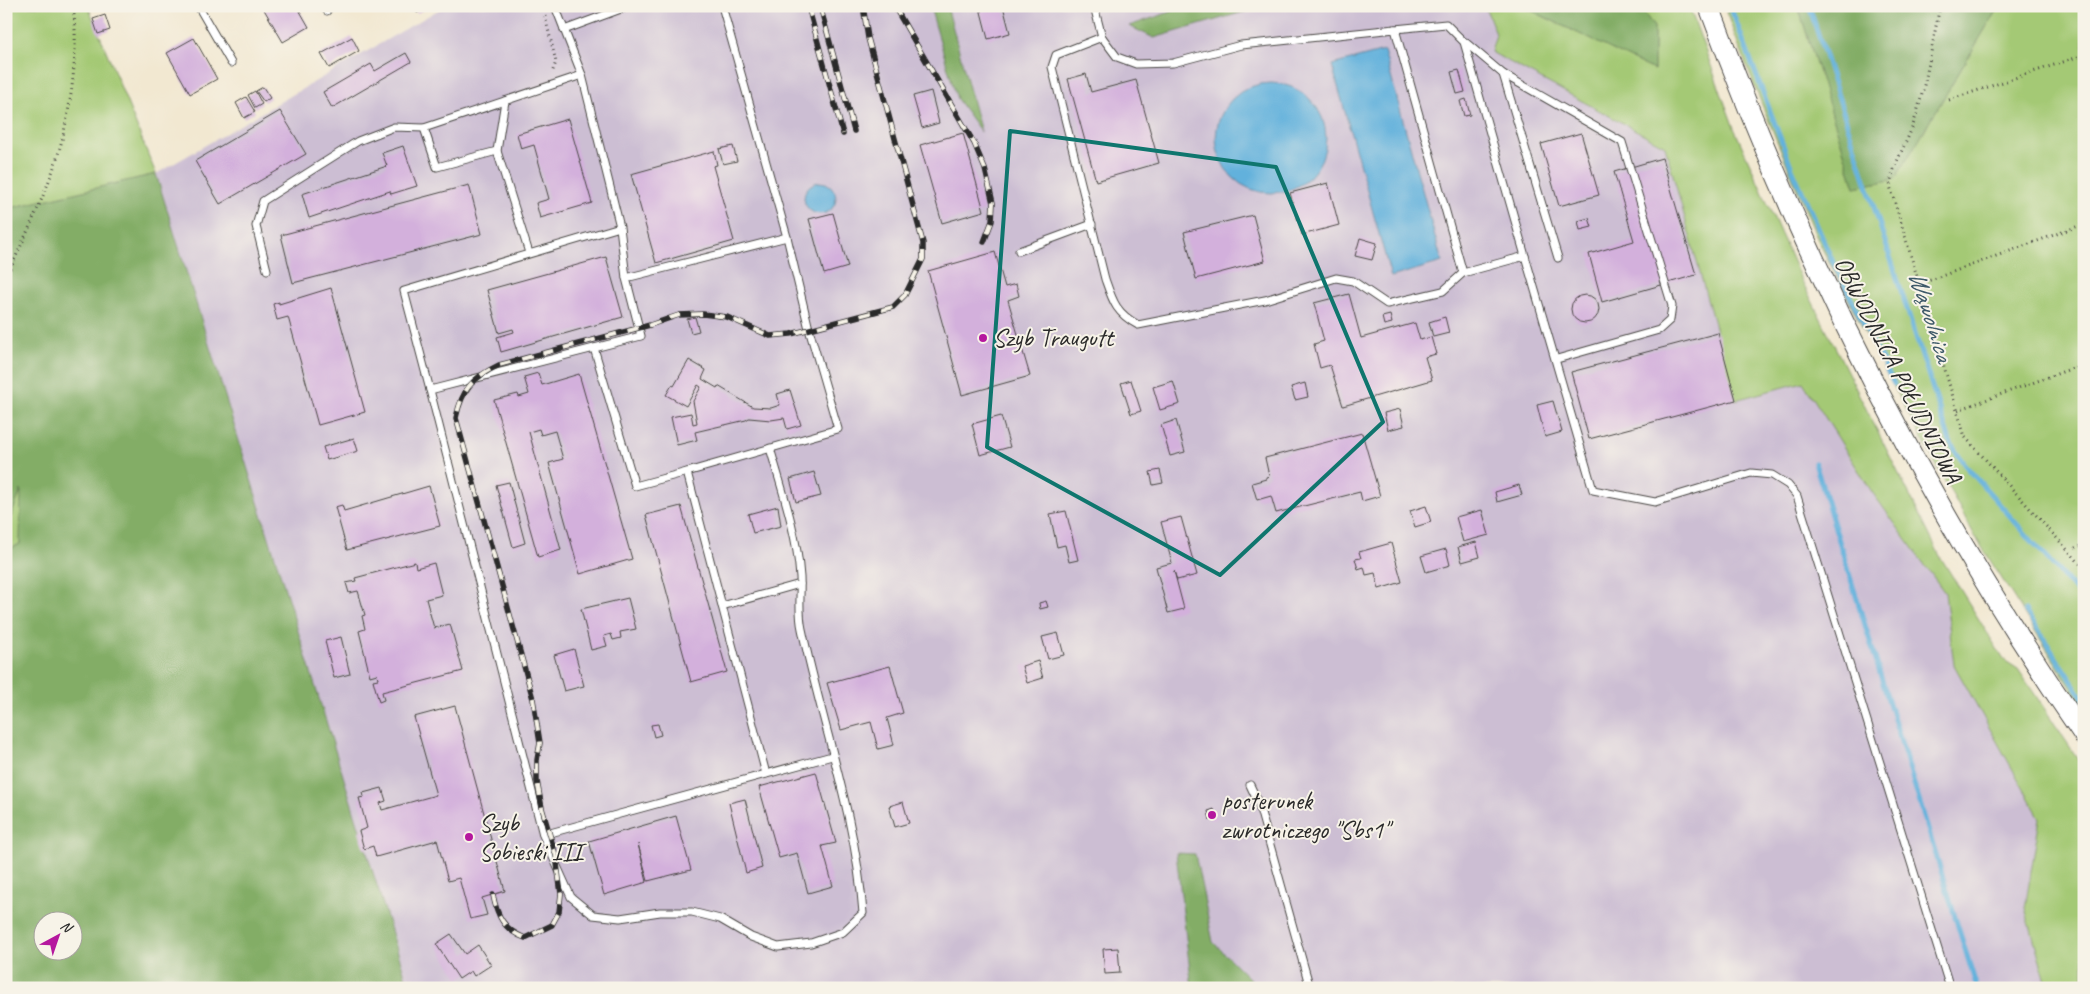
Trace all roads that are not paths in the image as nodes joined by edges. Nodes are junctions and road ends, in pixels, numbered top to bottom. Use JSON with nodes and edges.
{"nodes":[{"id":1,"x":198,"y":6,"type":"edge"},
{"id":2,"x":555,"y":6,"type":"edge"},
{"id":3,"x":630,"y":6,"type":"edge"},
{"id":4,"x":722,"y":6,"type":"edge"},
{"id":5,"x":1094,"y":6,"type":"edge"},
{"id":6,"x":1709,"y":6,"type":"edge"},
{"id":7,"x":1395,"y":29,"type":"junction"},
{"id":8,"x":564,"y":30,"type":"junction"},
{"id":9,"x":1102,"y":37,"type":"junction"},
{"id":10,"x":1464,"y":42,"type":"junction"},
{"id":11,"x":231,"y":63,"type":"dead end"},
{"id":12,"x":1503,"y":74,"type":"junction"},
{"id":13,"x":582,"y":75,"type":"junction"},
{"id":14,"x":505,"y":101,"type":"junction"},
{"id":15,"x":424,"y":128,"type":"junction"},
{"id":16,"x":497,"y":151,"type":"junction"},
{"id":17,"x":1092,"y":224,"type":"junction"},
{"id":18,"x":620,"y":227,"type":"junction"},
{"id":19,"x":787,"y":236,"type":"junction"},
{"id":20,"x":1019,"y":251,"type":"dead end"},
{"id":21,"x":529,"y":253,"type":"junction"},
{"id":22,"x":1526,"y":256,"type":"junction"},
{"id":23,"x":1558,"y":258,"type":"dead end"},
{"id":24,"x":267,"y":270,"type":"dead end"},
{"id":25,"x":1463,"y":273,"type":"junction"},
{"id":26,"x":626,"y":278,"type":"junction"},
{"id":27,"x":594,"y":348,"type":"junction"},
{"id":28,"x":1557,"y":359,"type":"junction"},
{"id":29,"x":430,"y":390,"type":"junction"},
{"id":30,"x":770,"y":448,"type":"junction"},
{"id":31,"x":687,"y":472,"type":"junction"},
{"id":32,"x":800,"y":584,"type":"junction"},
{"id":33,"x":722,"y":606,"type":"junction"},
{"id":34,"x":2084,"y":736,"type":"edge"},
{"id":35,"x":832,"y":756,"type":"junction"},
{"id":36,"x":766,"y":774,"type":"junction"},
{"id":37,"x":1250,"y":785,"type":"dead end"},
{"id":38,"x":543,"y":835,"type":"junction"},
{"id":39,"x":1310,"y":988,"type":"edge"},
{"id":40,"x":1950,"y":988,"type":"edge"}],
"edges":[{"from":1,"to":11,"type":"lane"},
{"from":2,"to":8,"type":"lane"},
{"from":3,"to":8,"type":"lane"},
{"from":4,"to":19,"type":"lane"},
{"from":5,"to":9,"type":"lane"},
{"from":6,"to":34,"type":"main road","name":"OBWODNICA POŁUDNIOWA"},
{"from":7,"to":9,"type":"lane"},
{"from":7,"to":10,"type":"lane"},
{"from":7,"to":25,"type":"lane"},
{"from":8,"to":13,"type":"lane"},
{"from":9,"to":17,"type":"lane"},
{"from":10,"to":12,"type":"lane"},
{"from":10,"to":22,"type":"lane"},
{"from":12,"to":23,"type":"lane"},
{"from":12,"to":28,"type":"lane"},
{"from":13,"to":14,"type":"lane"},
{"from":13,"to":18,"type":"lane"},
{"from":14,"to":15,"type":"lane"},
{"from":14,"to":16,"type":"lane"},
{"from":15,"to":16,"type":"lane"},
{"from":15,"to":24,"type":"lane"},
{"from":16,"to":21,"type":"lane"},
{"from":17,"to":20,"type":"lane"},
{"from":17,"to":25,"type":"lane"},
{"from":18,"to":21,"type":"lane"},
{"from":18,"to":26,"type":"lane"},
{"from":19,"to":26,"type":"lane"},
{"from":19,"to":30,"type":"lane"},
{"from":21,"to":29,"type":"lane"},
{"from":22,"to":25,"type":"lane"},
{"from":22,"to":28,"type":"lane"},
{"from":26,"to":27,"type":"lane"},
{"from":27,"to":29,"type":"lane"},
{"from":27,"to":31,"type":"lane"},
{"from":28,"to":40,"type":"lane"},
{"from":29,"to":38,"type":"lane"},
{"from":30,"to":31,"type":"lane"},
{"from":30,"to":32,"type":"lane"},
{"from":31,"to":33,"type":"lane"},
{"from":32,"to":33,"type":"lane"},
{"from":32,"to":35,"type":"lane"},
{"from":33,"to":36,"type":"lane"},
{"from":35,"to":36,"type":"lane"},
{"from":35,"to":38,"type":"lane"},
{"from":36,"to":38,"type":"lane"},
{"from":37,"to":39,"type":"lane"}]}
